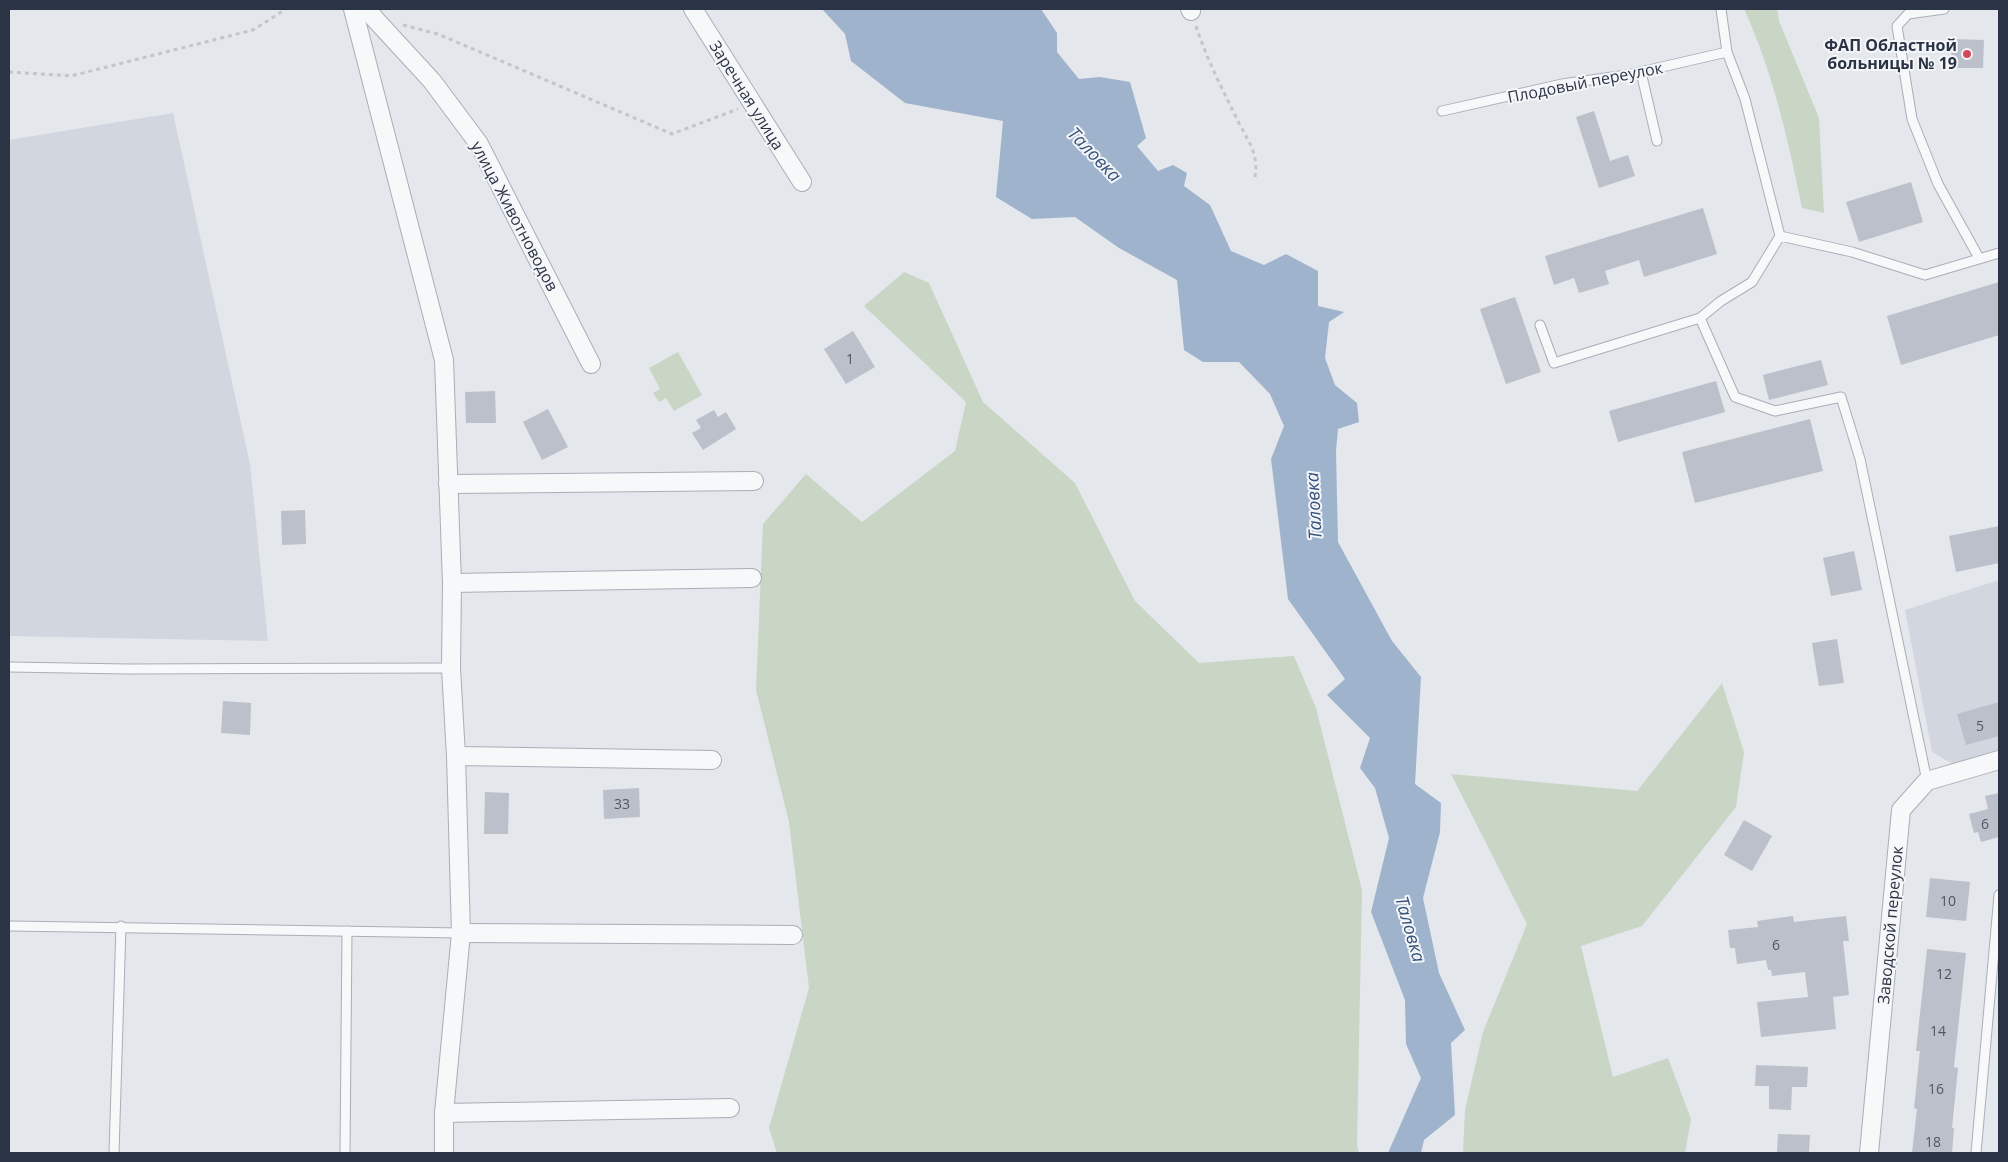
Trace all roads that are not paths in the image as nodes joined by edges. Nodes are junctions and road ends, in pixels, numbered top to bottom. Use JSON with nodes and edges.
{"nodes":[{"id":1,"x":353,"y":9,"type":"edge"},
{"id":2,"x":368,"y":9,"type":"edge"},
{"id":3,"x":693,"y":9,"type":"edge"},
{"id":4,"x":1721,"y":9,"type":"edge"},
{"id":5,"x":1944,"y":9,"type":"edge"},
{"id":6,"x":1727,"y":52,"type":"junction"},
{"id":7,"x":1641,"y":72,"type":"junction"},
{"id":8,"x":1442,"y":111,"type":"dead end"},
{"id":9,"x":1657,"y":142,"type":"dead end"},
{"id":10,"x":802,"y":182,"type":"dead end"},
{"id":11,"x":1780,"y":236,"type":"junction"},
{"id":12,"x":1999,"y":253,"type":"edge"},
{"id":13,"x":1979,"y":258,"type":"junction"},
{"id":14,"x":1700,"y":318,"type":"junction"},
{"id":15,"x":1540,"y":325,"type":"dead end"},
{"id":16,"x":591,"y":364,"type":"dead end"},
{"id":17,"x":754,"y":481,"type":"dead end"},
{"id":18,"x":448,"y":484,"type":"junction"},
{"id":19,"x":752,"y":578,"type":"dead end"},
{"id":20,"x":452,"y":583,"type":"junction"},
{"id":21,"x":9,"y":666,"type":"edge"},
{"id":22,"x":451,"y":668,"type":"junction"},
{"id":23,"x":456,"y":756,"type":"junction"},
{"id":24,"x":712,"y":760,"type":"dead end"},
{"id":25,"x":1999,"y":760,"type":"edge"},
{"id":26,"x":1927,"y":781,"type":"junction"},
{"id":27,"x":1999,"y":895,"type":"edge"},
{"id":28,"x":9,"y":926,"type":"edge"},
{"id":29,"x":121,"y":926,"type":"junction"},
{"id":30,"x":347,"y":931,"type":"junction"},
{"id":31,"x":461,"y":933,"type":"junction"},
{"id":32,"x":793,"y":935,"type":"dead end"},
{"id":33,"x":730,"y":1108,"type":"dead end"},
{"id":34,"x":444,"y":1113,"type":"junction"},
{"id":35,"x":114,"y":1153,"type":"edge"},
{"id":36,"x":345,"y":1153,"type":"edge"},
{"id":37,"x":444,"y":1153,"type":"edge"},
{"id":38,"x":1869,"y":1153,"type":"edge"},
{"id":39,"x":1976,"y":1153,"type":"edge"}],
"edges":[{"from":1,"to":18,"type":"street"},
{"from":2,"to":16,"type":"street","name":"улица Животноводов"},
{"from":3,"to":10,"type":"street","name":"Заречная улица"},
{"from":4,"to":6,"type":"lane"},
{"from":5,"to":13,"type":"lane"},
{"from":6,"to":7,"type":"lane","name":"Плодовый переулок"},
{"from":6,"to":11,"type":"lane"},
{"from":7,"to":8,"type":"lane","name":"Плодовый переулок"},
{"from":7,"to":9,"type":"lane"},
{"from":11,"to":13,"type":"lane"},
{"from":11,"to":14,"type":"lane"},
{"from":12,"to":13,"type":"lane"},
{"from":14,"to":15,"type":"lane"},
{"from":14,"to":26,"type":"lane"},
{"from":17,"to":18,"type":"street"},
{"from":18,"to":20,"type":"street"},
{"from":19,"to":20,"type":"street"},
{"from":20,"to":22,"type":"street"},
{"from":21,"to":22,"type":"lane"},
{"from":22,"to":23,"type":"street"},
{"from":23,"to":24,"type":"street"},
{"from":23,"to":31,"type":"street"},
{"from":25,"to":26,"type":"street"},
{"from":26,"to":38,"type":"street","name":"Заводской переулок"},
{"from":27,"to":39,"type":"lane"},
{"from":28,"to":29,"type":"lane"},
{"from":29,"to":30,"type":"lane"},
{"from":29,"to":35,"type":"lane"},
{"from":30,"to":31,"type":"lane"},
{"from":30,"to":36,"type":"lane"},
{"from":31,"to":32,"type":"street"},
{"from":31,"to":34,"type":"street"},
{"from":33,"to":34,"type":"street"},
{"from":34,"to":37,"type":"street"}]}
